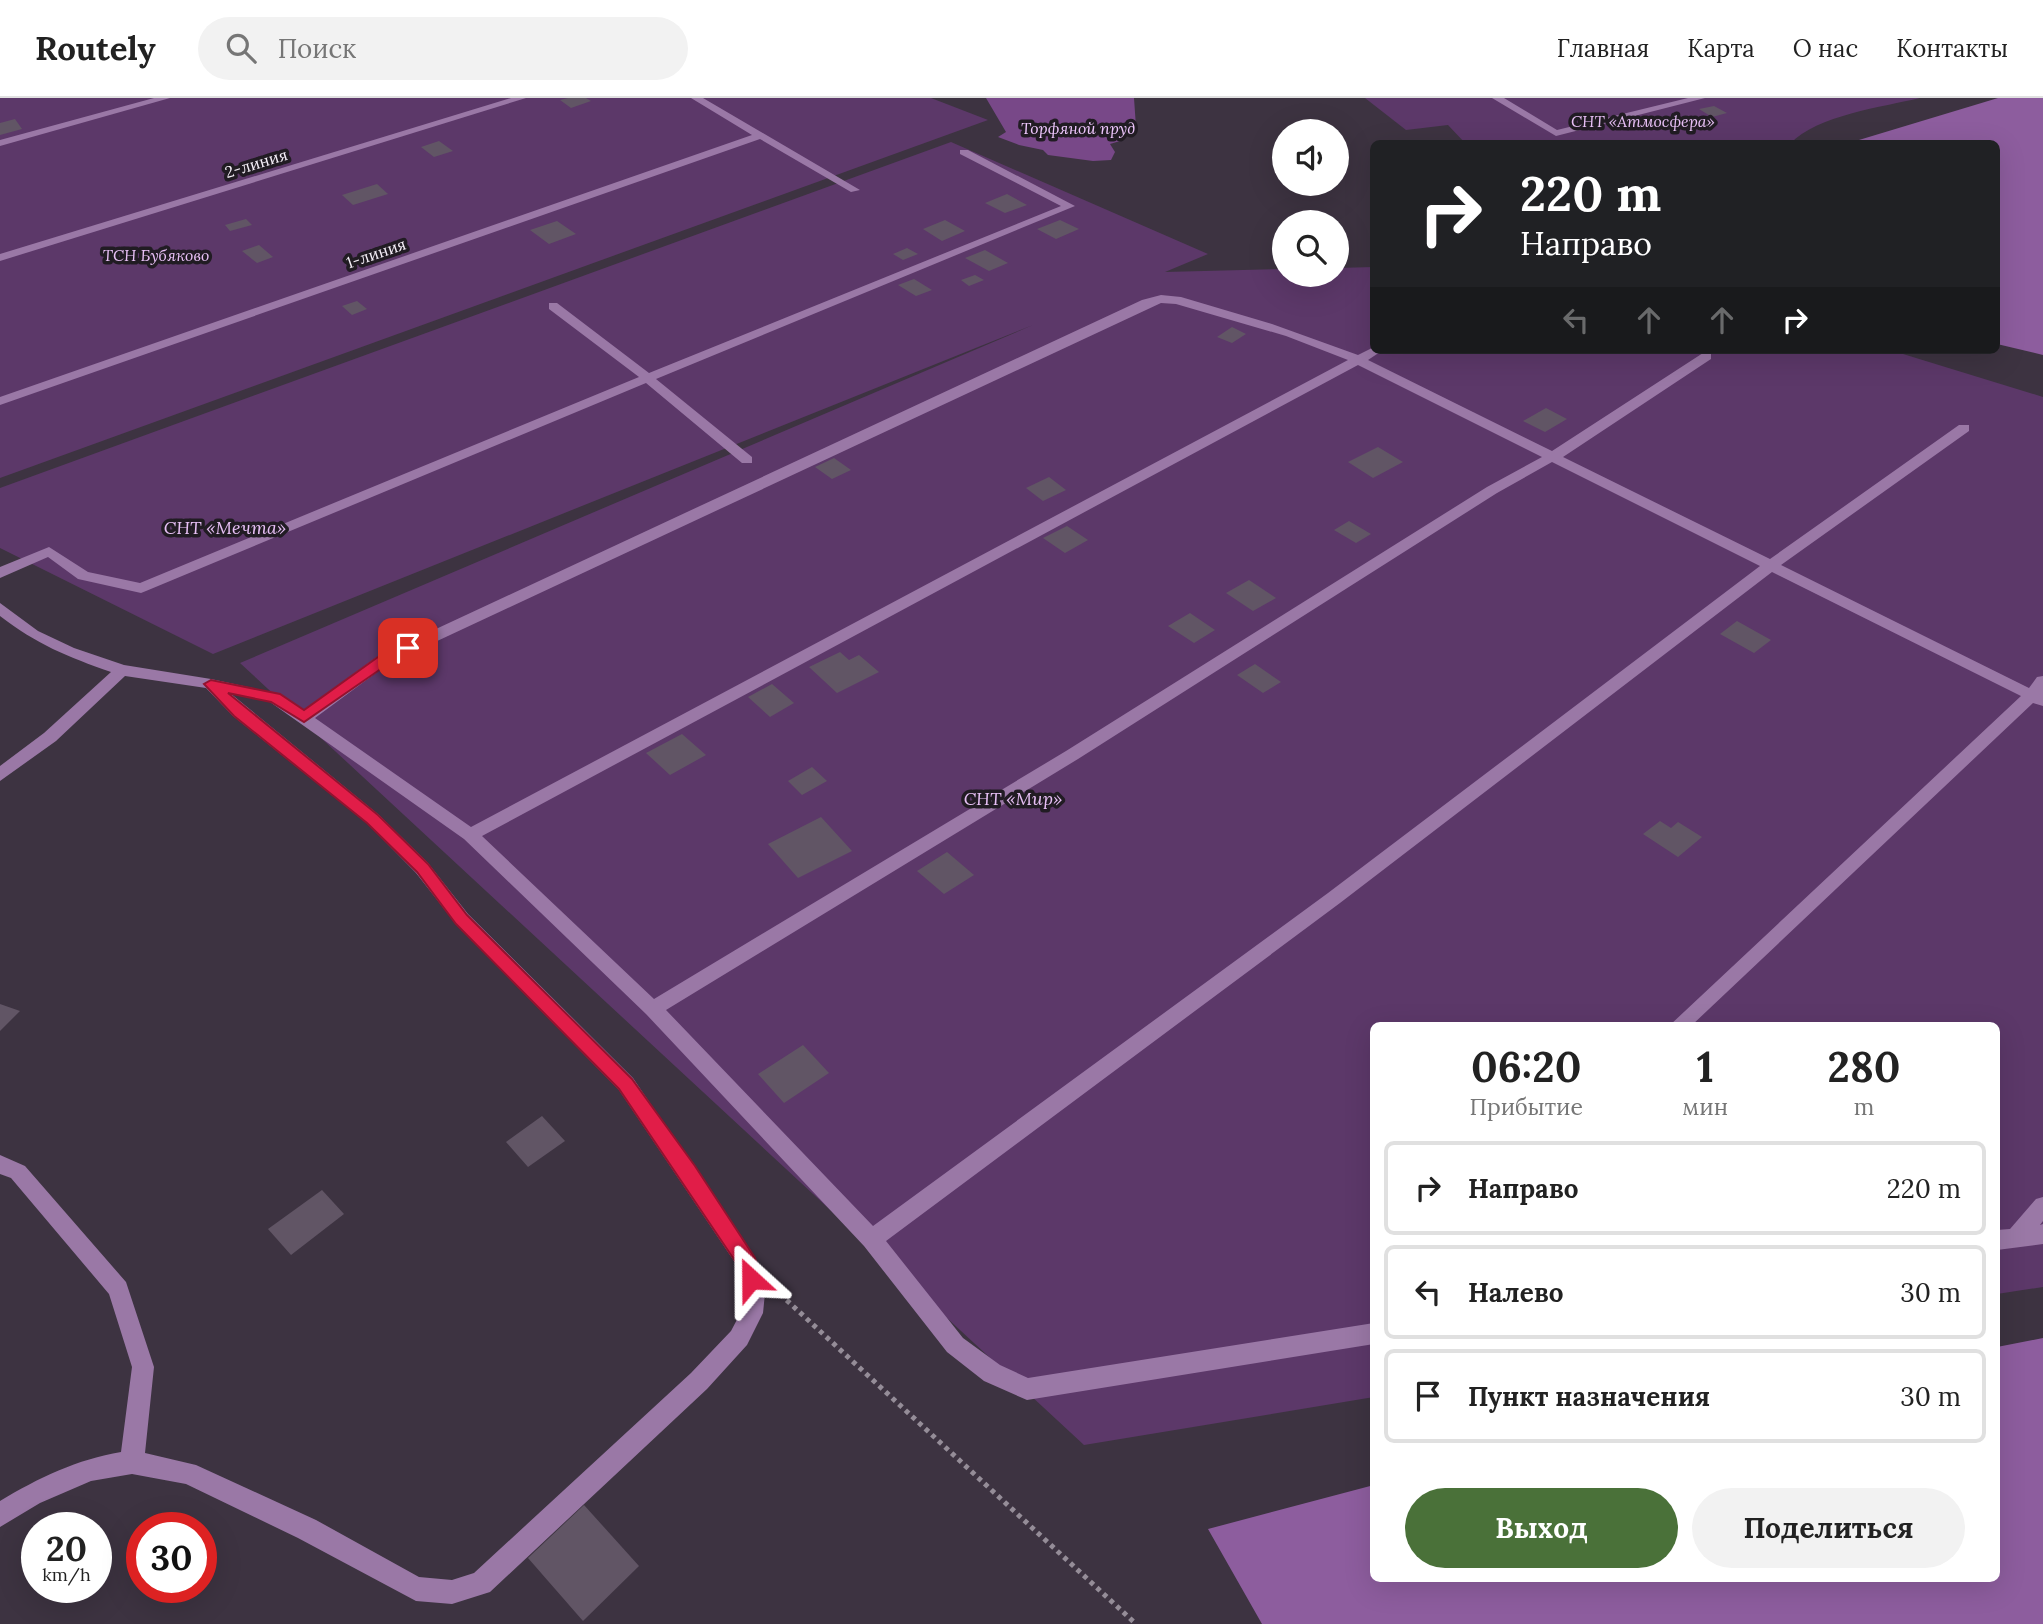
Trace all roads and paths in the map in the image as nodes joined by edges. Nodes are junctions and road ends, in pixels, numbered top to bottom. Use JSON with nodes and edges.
{"nodes":[{"id":1,"x":165,"y":98,"type":"edge"},
{"id":2,"x":521,"y":98,"type":"edge"},
{"id":3,"x":696,"y":98,"type":"edge"},
{"id":4,"x":1497,"y":98,"type":"edge"},
{"id":5,"x":1698,"y":98,"type":"edge"},
{"id":6,"x":762,"y":135,"type":"junction"},
{"id":7,"x":0,"y":143,"type":"edge"},
{"id":8,"x":964,"y":152,"type":"dead end"},
{"id":9,"x":855,"y":190,"type":"dead end"},
{"id":10,"x":0,"y":258,"type":"edge"},
{"id":11,"x":553,"y":306,"type":"dead end"},
{"id":12,"x":1370,"y":353,"type":"edge"},
{"id":13,"x":1707,"y":356,"type":"dead end"},
{"id":14,"x":1356,"y":359,"type":"junction"},
{"id":15,"x":646,"y":380,"type":"junction"},
{"id":16,"x":0,"y":401,"type":"edge"},
{"id":17,"x":1964,"y":428,"type":"dead end"},
{"id":18,"x":1551,"y":456,"type":"junction"},
{"id":19,"x":747,"y":460,"type":"dead end"},
{"id":20,"x":1770,"y":566,"type":"junction"},
{"id":21,"x":0,"y":573,"type":"edge"},
{"id":22,"x":0,"y":608,"type":"edge"},
{"id":23,"x":122,"y":670,"type":"junction"},
{"id":24,"x":211,"y":684,"type":"junction"},
{"id":25,"x":2039,"y":692,"type":"edge"},
{"id":26,"x":304,"y":718,"type":"junction"},
{"id":27,"x":0,"y":775,"type":"edge"},
{"id":28,"x":470,"y":835,"type":"junction"},
{"id":29,"x":653,"y":1009,"type":"junction"},
{"id":30,"x":1682,"y":1022,"type":"edge"},
{"id":31,"x":0,"y":1164,"type":"edge"},
{"id":32,"x":2043,"y":1206,"type":"edge"},
{"id":33,"x":2043,"y":1234,"type":"edge"},
{"id":34,"x":872,"y":1239,"type":"junction"},
{"id":35,"x":2006,"y":1239,"type":"edge"},
{"id":36,"x":748,"y":1264,"type":"junction"},
{"id":37,"x":1370,"y":1334,"type":"edge"},
{"id":38,"x":132,"y":1462,"type":"junction"},
{"id":39,"x":0,"y":1515,"type":"edge"},
{"id":40,"x":1136,"y":1624,"type":"edge"}],
"edges":[{"from":1,"to":7,"type":"street"},
{"from":2,"to":10,"type":"street","name":"2-линия"},
{"from":3,"to":6,"type":"street"},
{"from":4,"to":5,"type":"street"},
{"from":6,"to":9,"type":"street"},
{"from":6,"to":16,"type":"street","name":"1-линия"},
{"from":8,"to":15,"type":"street"},
{"from":11,"to":15,"type":"street"},
{"from":12,"to":14,"type":"street"},
{"from":13,"to":18,"type":"street"},
{"from":14,"to":18,"type":"street"},
{"from":14,"to":26,"type":"street"},
{"from":14,"to":28,"type":"street"},
{"from":15,"to":19,"type":"street"},
{"from":15,"to":21,"type":"street"},
{"from":17,"to":20,"type":"street"},
{"from":18,"to":20,"type":"street"},
{"from":18,"to":29,"type":"street"},
{"from":20,"to":25,"type":"street"},
{"from":20,"to":34,"type":"street"},
{"from":22,"to":23,"type":"street"},
{"from":23,"to":24,"type":"street"},
{"from":23,"to":27,"type":"street"},
{"from":24,"to":26,"type":"street"},
{"from":24,"to":36,"type":"street"},
{"from":25,"to":30,"type":"street"},
{"from":26,"to":28,"type":"street"},
{"from":28,"to":29,"type":"street"},
{"from":29,"to":34,"type":"street"},
{"from":31,"to":38,"type":"street"},
{"from":32,"to":35,"type":"street"},
{"from":33,"to":35,"type":"street"},
{"from":34,"to":37,"type":"street"},
{"from":36,"to":38,"type":"street"},
{"from":36,"to":40,"type":"path"},
{"from":38,"to":39,"type":"street"}]}
